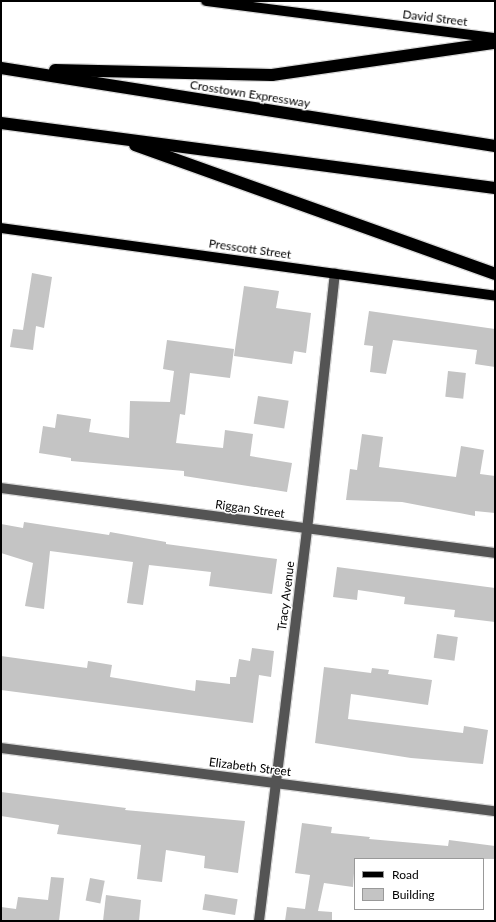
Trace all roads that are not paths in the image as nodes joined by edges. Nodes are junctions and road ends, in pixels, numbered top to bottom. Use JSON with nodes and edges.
{"nodes":[{"id":1,"x":206,"y":1,"type":"edge"},
{"id":2,"x":234,"y":3,"type":"edge"},
{"id":3,"x":495,"y":38,"type":"edge"},
{"id":4,"x":495,"y":43,"type":"edge"},
{"id":5,"x":4,"y":68,"type":"edge"},
{"id":6,"x":1,"y":123,"type":"edge"},
{"id":7,"x":113,"y":137,"type":"junction"},
{"id":8,"x":495,"y":146,"type":"edge"},
{"id":9,"x":495,"y":188,"type":"edge"},
{"id":10,"x":1,"y":228,"type":"edge"},
{"id":11,"x":335,"y":274,"type":"junction"},
{"id":12,"x":495,"y":274,"type":"edge"},
{"id":13,"x":495,"y":296,"type":"edge"},
{"id":14,"x":1,"y":488,"type":"edge"},
{"id":15,"x":307,"y":530,"type":"junction"},
{"id":16,"x":495,"y":553,"type":"edge"},
{"id":17,"x":1,"y":748,"type":"edge"},
{"id":18,"x":276,"y":783,"type":"junction"},
{"id":19,"x":495,"y":811,"type":"edge"},
{"id":20,"x":259,"y":921,"type":"edge"}],
"edges":[{"from":1,"to":2,"type":"main road","name":"David Street"},
{"from":2,"to":3,"type":"main road","name":"David Street"},
{"from":4,"to":5,"type":"highway"},
{"from":5,"to":8,"type":"highway","name":"Crosstown Expressway"},
{"from":6,"to":7,"type":"highway"},
{"from":7,"to":9,"type":"highway"},
{"from":7,"to":12,"type":"highway"},
{"from":10,"to":11,"type":"main road","name":"Presscott Street"},
{"from":11,"to":13,"type":"main road","name":"Presscott Street"},
{"from":11,"to":15,"type":"street","name":"Tracy Avenue"},
{"from":14,"to":15,"type":"street","name":"Riggan Street"},
{"from":15,"to":16,"type":"street","name":"Riggan Street"},
{"from":15,"to":18,"type":"street","name":"Tracy Avenue"},
{"from":17,"to":18,"type":"street","name":"Elizabeth Street"},
{"from":18,"to":19,"type":"street","name":"Elizabeth Street"},
{"from":18,"to":20,"type":"street","name":"Tracy Avenue"}]}
